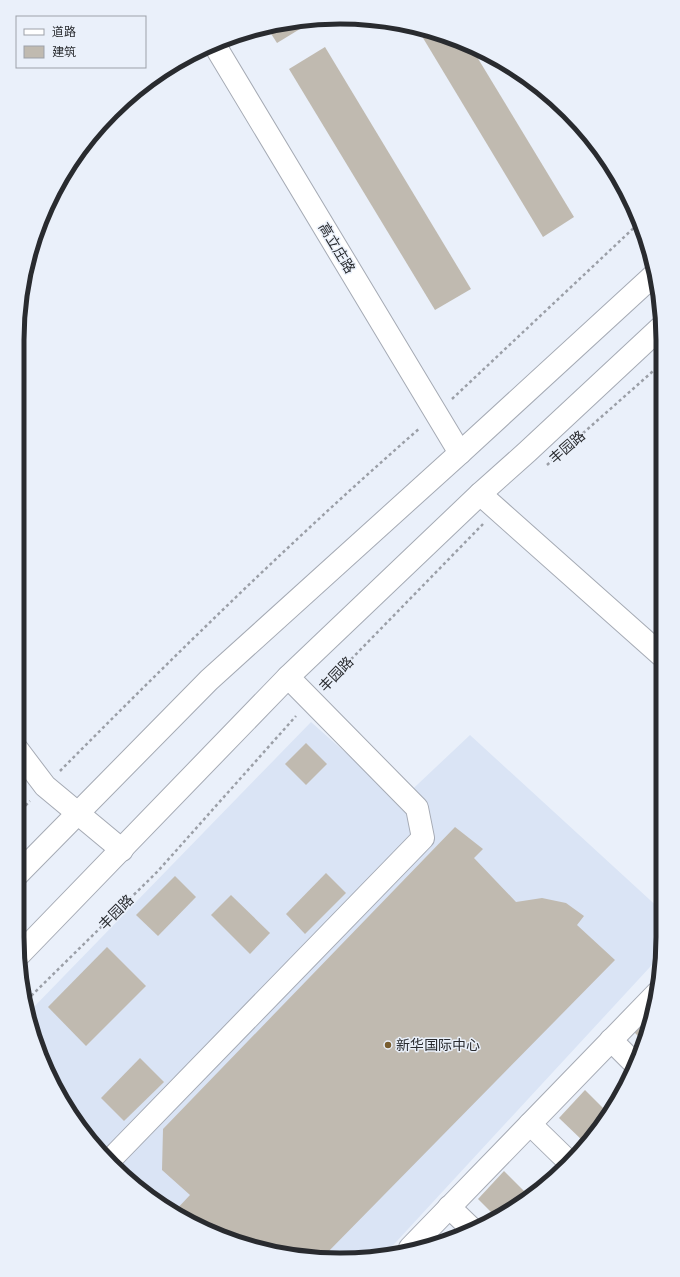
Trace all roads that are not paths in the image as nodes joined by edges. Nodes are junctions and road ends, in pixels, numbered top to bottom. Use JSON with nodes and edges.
{"nodes":[{"id":1,"x":217,"y":49,"type":"edge"},
{"id":2,"x":650,"y":278,"type":"edge"},
{"id":3,"x":656,"y":332,"type":"edge"},
{"id":4,"x":460,"y":453,"type":"junction"},
{"id":5,"x":480,"y":494,"type":"junction"},
{"id":6,"x":656,"y":651,"type":"edge"},
{"id":7,"x":288,"y":677,"type":"junction"},
{"id":8,"x":24,"y":758,"type":"edge"},
{"id":9,"x":77,"y":814,"type":"junction"},
{"id":10,"x":122,"y":850,"type":"junction"},
{"id":11,"x":24,"y":868,"type":"edge"},
{"id":12,"x":25,"y":949,"type":"edge"},
{"id":13,"x":650,"y":1001,"type":"edge"},
{"id":14,"x":611,"y":1040,"type":"junction"},
{"id":15,"x":631,"y":1060,"type":"edge"},
{"id":16,"x":530,"y":1124,"type":"junction"},
{"id":17,"x":113,"y":1156,"type":"edge"},
{"id":18,"x":565,"y":1158,"type":"edge"},
{"id":19,"x":449,"y":1207,"type":"junction"},
{"id":20,"x":468,"y":1226,"type":"edge"},
{"id":21,"x":414,"y":1244,"type":"edge"}],
"edges":[{"from":1,"to":4,"type":"main road","name":"高立庄路"},
{"from":2,"to":4,"type":"main road"},
{"from":3,"to":5,"type":"main road","name":"丰园路"},
{"from":4,"to":9,"type":"main road"},
{"from":5,"to":6,"type":"main road"},
{"from":5,"to":7,"type":"main road","name":"丰园路"},
{"from":7,"to":10,"type":"main road","name":"丰园路"},
{"from":7,"to":17,"type":"main road"},
{"from":8,"to":9,"type":"main road"},
{"from":9,"to":10,"type":"main road"},
{"from":9,"to":11,"type":"main road"},
{"from":10,"to":12,"type":"main road","name":"丰园路"},
{"from":13,"to":14,"type":"main road"},
{"from":14,"to":15,"type":"main road"},
{"from":14,"to":16,"type":"main road"},
{"from":16,"to":18,"type":"main road"},
{"from":16,"to":19,"type":"main road"},
{"from":19,"to":20,"type":"main road"},
{"from":19,"to":21,"type":"main road"}]}
